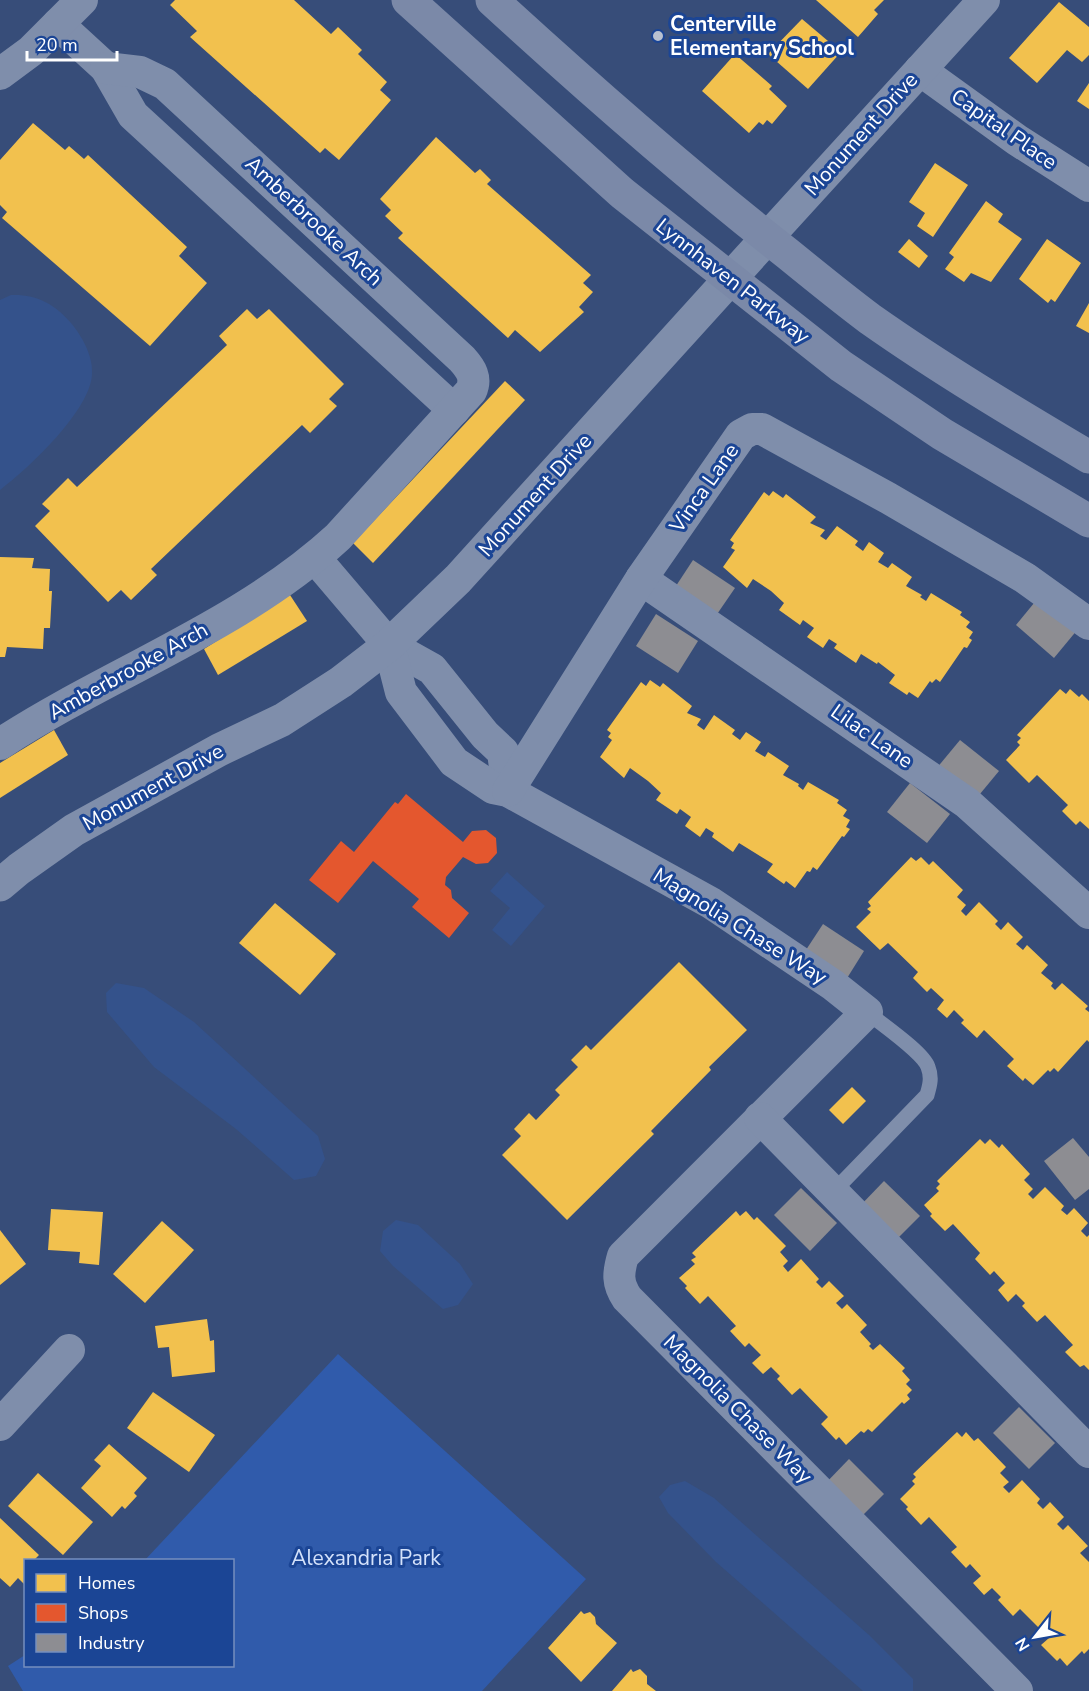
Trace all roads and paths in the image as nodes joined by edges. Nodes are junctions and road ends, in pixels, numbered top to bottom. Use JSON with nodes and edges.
{"nodes":[{"id":1,"x":82,"y":0,"type":"edge"},
{"id":2,"x":408,"y":0,"type":"edge"},
{"id":3,"x":492,"y":0,"type":"edge"},
{"id":4,"x":984,"y":0,"type":"edge"},
{"id":5,"x":58,"y":24,"type":"junction"},
{"id":6,"x":106,"y":68,"type":"junction"},
{"id":7,"x":920,"y":70,"type":"junction"},
{"id":8,"x":0,"y":74,"type":"edge"},
{"id":9,"x":1089,"y":186,"type":"edge"},
{"id":10,"x":767,"y":238,"type":"junction"},
{"id":11,"x":729,"y":279,"type":"junction"},
{"id":12,"x":454,"y":410,"type":"junction"},
{"id":13,"x":1089,"y":457,"type":"edge"},
{"id":14,"x":1089,"y":521,"type":"edge"},
{"id":15,"x":315,"y":558,"type":"junction"},
{"id":16,"x":642,"y":579,"type":"junction"},
{"id":17,"x":1089,"y":624,"type":"edge"},
{"id":18,"x":389,"y":645,"type":"junction"},
{"id":19,"x":0,"y":744,"type":"edge"},
{"id":20,"x":508,"y":791,"type":"junction"},
{"id":21,"x":1,"y":883,"type":"edge"},
{"id":22,"x":1089,"y":913,"type":"edge"},
{"id":23,"x":867,"y":1012,"type":"junction"},
{"id":24,"x":760,"y":1118,"type":"junction"},
{"id":25,"x":833,"y":1192,"type":"junction"},
{"id":26,"x":69,"y":1350,"type":"dead end"},
{"id":27,"x":0,"y":1425,"type":"edge"},
{"id":28,"x":1089,"y":1452,"type":"edge"},
{"id":29,"x":1017,"y":1691,"type":"edge"}],
"edges":[{"from":1,"to":5,"type":"street"},
{"from":2,"to":11,"type":"main road","name":"Lynnhaven Parkway"},
{"from":3,"to":10,"type":"main road"},
{"from":4,"to":7,"type":"street","name":"Monument Drive"},
{"from":5,"to":6,"type":"street","name":"Amberbrooke Arch"},
{"from":5,"to":8,"type":"street"},
{"from":6,"to":12,"type":"street","name":"Amberbrooke Arch"},
{"from":6,"to":12,"type":"street","name":"Amberbrooke Arch"},
{"from":7,"to":9,"type":"street","name":"Capital Place"},
{"from":7,"to":10,"type":"street","name":"Monument Drive"},
{"from":10,"to":11,"type":"street","name":"Monument Drive"},
{"from":10,"to":13,"type":"main road"},
{"from":11,"to":14,"type":"main road","name":"Lynnhaven Parkway"},
{"from":11,"to":18,"type":"street","name":"Monument Drive"},
{"from":12,"to":15,"type":"street","name":"Amberbrooke Arch"},
{"from":15,"to":18,"type":"street"},
{"from":15,"to":19,"type":"street","name":"Amberbrooke Arch"},
{"from":16,"to":17,"type":"street","name":"Vinca Lane"},
{"from":16,"to":20,"type":"street","name":"Vinca Lane"},
{"from":16,"to":22,"type":"street","name":"Lilac Lane"},
{"from":18,"to":20,"type":"street","name":"Magnolia Chase Way"},
{"from":18,"to":21,"type":"street","name":"Monument Drive"},
{"from":20,"to":23,"type":"street","name":"Magnolia Chase Way"},
{"from":23,"to":24,"type":"street","name":"Magnolia Chase Way"},
{"from":23,"to":25,"type":"lane"},
{"from":24,"to":25,"type":"street"},
{"from":24,"to":29,"type":"street","name":"Magnolia Chase Way"},
{"from":25,"to":28,"type":"street"},
{"from":26,"to":27,"type":"street"}]}
